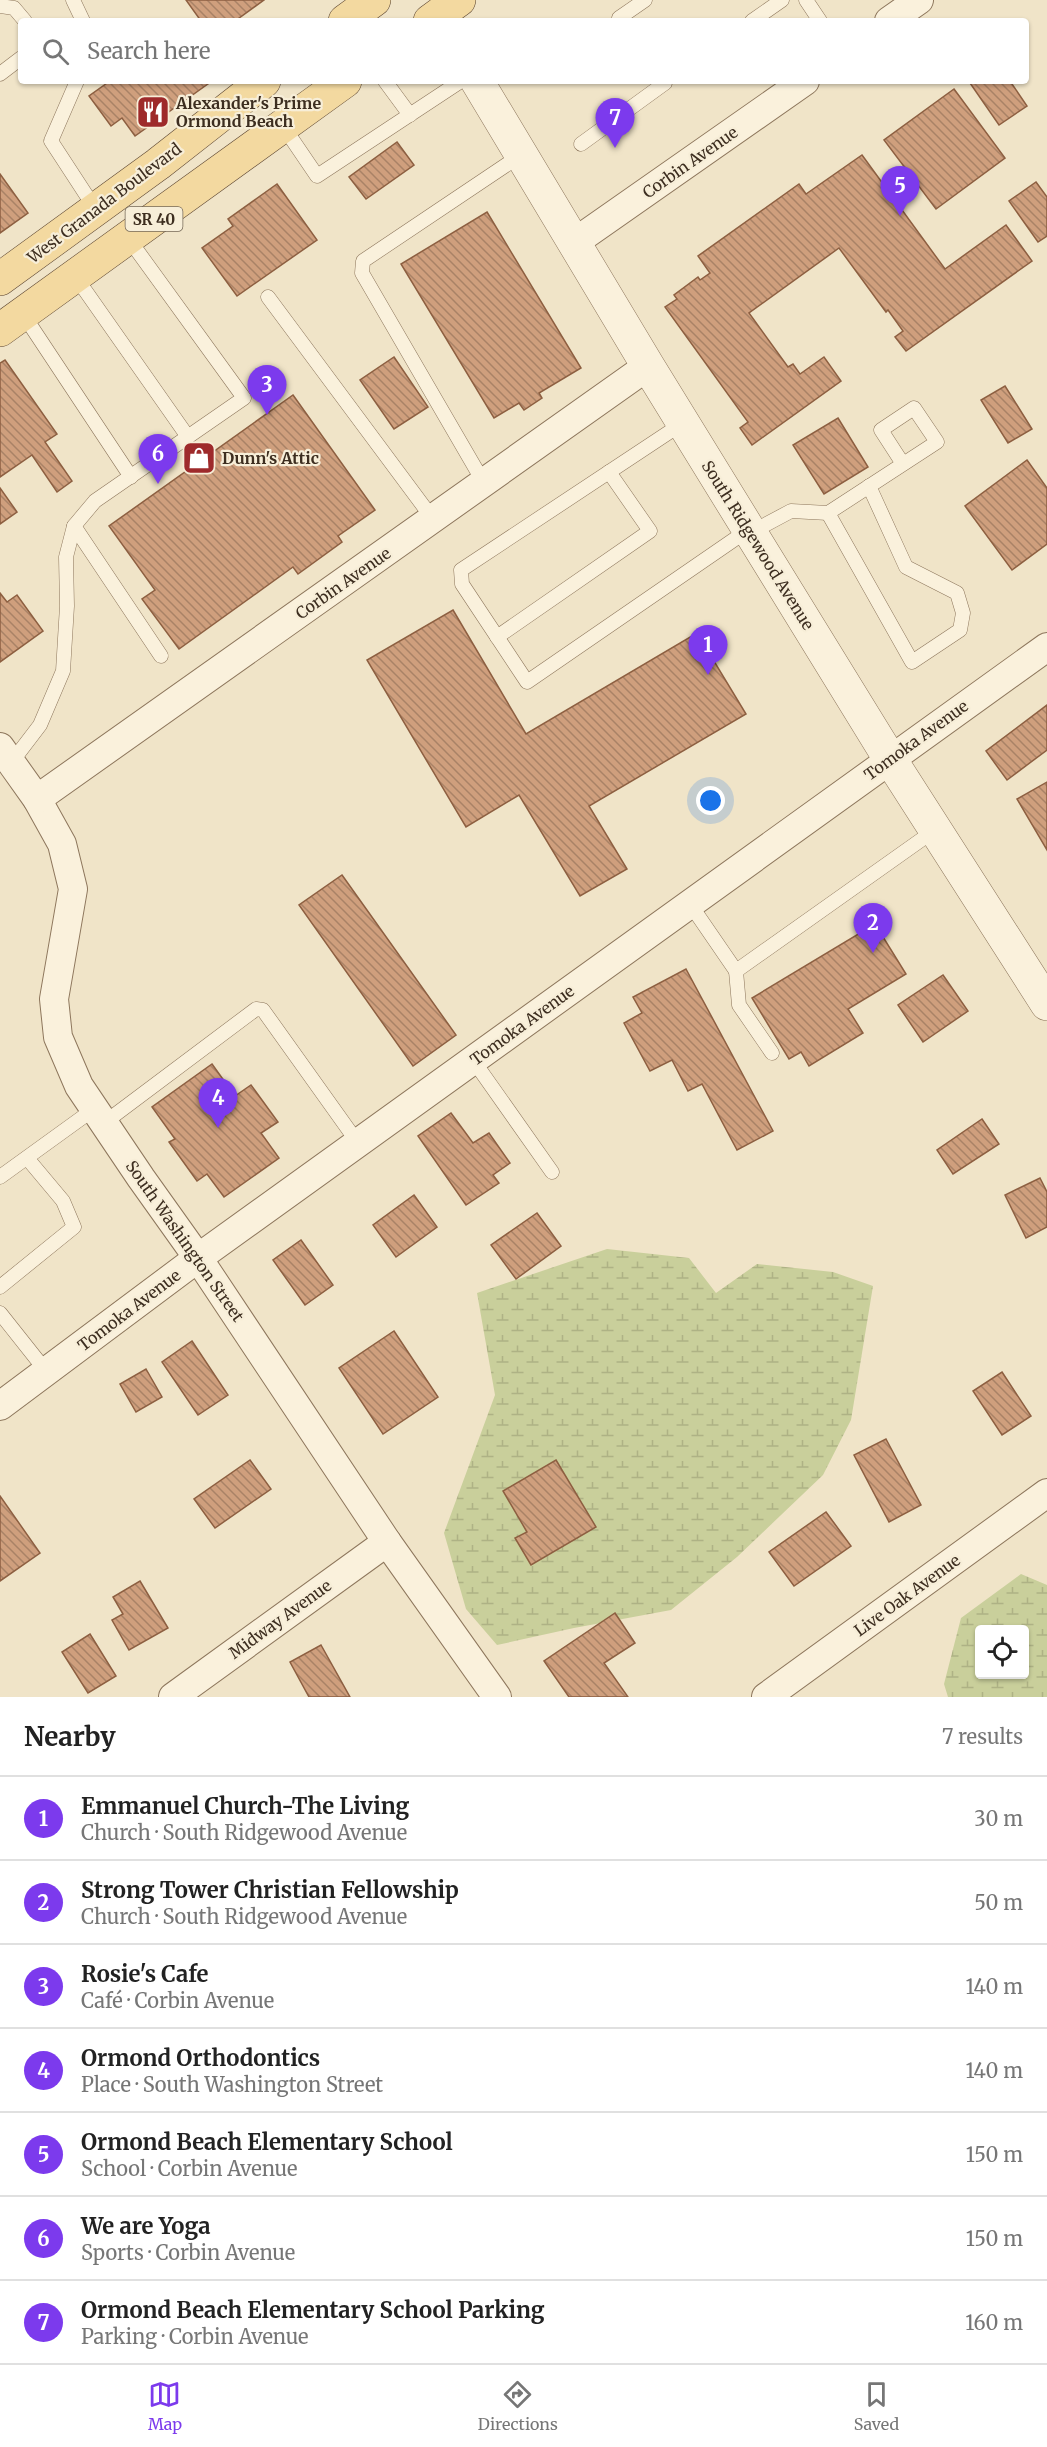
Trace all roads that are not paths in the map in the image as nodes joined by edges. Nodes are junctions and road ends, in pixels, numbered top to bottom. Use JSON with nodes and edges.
{"nodes":[{"id":1,"x":73,"y":0,"type":"edge"},
{"id":2,"x":374,"y":0,"type":"edge"},
{"id":3,"x":645,"y":0,"type":"edge"},
{"id":4,"x":782,"y":0,"type":"edge"},
{"id":5,"x":806,"y":0,"type":"edge"},
{"id":6,"x":919,"y":0,"type":"edge"},
{"id":7,"x":0,"y":6,"type":"edge"},
{"id":8,"x":23,"y":18,"type":"edge"},
{"id":9,"x":82,"y":18,"type":"edge"},
{"id":10,"x":349,"y":18,"type":"edge"},
{"id":11,"x":619,"y":18,"type":"edge"},
{"id":12,"x":756,"y":18,"type":"edge"},
{"id":13,"x":818,"y":18,"type":"edge"},
{"id":14,"x":894,"y":18,"type":"edge"},
{"id":15,"x":18,"y":60,"type":"edge"},
{"id":16,"x":0,"y":74,"type":"edge"},
{"id":17,"x":76,"y":84,"type":"edge"},
{"id":18,"x":260,"y":84,"type":"edge"},
{"id":19,"x":341,"y":84,"type":"edge"},
{"id":20,"x":387,"y":84,"type":"edge"},
{"id":21,"x":457,"y":84,"type":"edge"},
{"id":22,"x":479,"y":84,"type":"edge"},
{"id":23,"x":663,"y":84,"type":"edge"},
{"id":24,"x":801,"y":84,"type":"edge"},
{"id":25,"x":410,"y":116,"type":"junction"},
{"id":26,"x":283,"y":126,"type":"junction"},
{"id":27,"x":581,"y":144,"type":"dead end"},
{"id":28,"x":523,"y":154,"type":"junction"},
{"id":29,"x":96,"y":210,"type":"junction"},
{"id":30,"x":128,"y":238,"type":"junction"},
{"id":31,"x":575,"y":242,"type":"junction"},
{"id":32,"x":75,"y":276,"type":"junction"},
{"id":33,"x":0,"y":279,"type":"edge"},
{"id":34,"x":268,"y":297,"type":"dead end"},
{"id":35,"x":11,"y":322,"type":"edge"},
{"id":36,"x":648,"y":366,"type":"junction"},
{"id":37,"x":683,"y":423,"type":"junction"},
{"id":38,"x":188,"y":436,"type":"junction"},
{"id":39,"x":903,"y":464,"type":"dead end"},
{"id":40,"x":609,"y":472,"type":"junction"},
{"id":41,"x":131,"y":477,"type":"junction"},
{"id":42,"x":484,"y":483,"type":"junction"},
{"id":43,"x":869,"y":486,"type":"junction"},
{"id":44,"x":828,"y":513,"type":"junction"},
{"id":45,"x":433,"y":519,"type":"junction"},
{"id":46,"x":74,"y":526,"type":"junction"},
{"id":47,"x":750,"y":532,"type":"junction"},
{"id":48,"x":497,"y":637,"type":"junction"},
{"id":49,"x":1047,"y":647,"type":"edge"},
{"id":50,"x":161,"y":656,"type":"dead end"},
{"id":51,"x":6,"y":755,"type":"edge"},
{"id":52,"x":890,"y":759,"type":"junction"},
{"id":53,"x":37,"y":800,"type":"junction"},
{"id":54,"x":935,"y":830,"type":"junction"},
{"id":55,"x":690,"y":904,"type":"junction"},
{"id":56,"x":736,"y":971,"type":"junction"},
{"id":57,"x":1047,"y":1004,"type":"edge"},
{"id":58,"x":772,"y":1053,"type":"dead end"},
{"id":59,"x":473,"y":1060,"type":"junction"},
{"id":60,"x":99,"y":1116,"type":"junction"},
{"id":61,"x":358,"y":1143,"type":"junction"},
{"id":62,"x":27,"y":1158,"type":"junction"},
{"id":63,"x":552,"y":1172,"type":"dead end"},
{"id":64,"x":0,"y":1178,"type":"edge"},
{"id":65,"x":198,"y":1258,"type":"junction"},
{"id":66,"x":0,"y":1287,"type":"edge"},
{"id":67,"x":0,"y":1313,"type":"edge"},
{"id":68,"x":46,"y":1371,"type":"junction"},
{"id":69,"x":0,"y":1406,"type":"edge"},
{"id":70,"x":1047,"y":1493,"type":"edge"},
{"id":71,"x":387,"y":1542,"type":"junction"},
{"id":72,"x":173,"y":1697,"type":"edge"},
{"id":73,"x":497,"y":1697,"type":"edge"},
{"id":74,"x":766,"y":1697,"type":"edge"}],
"edges":[{"from":1,"to":9,"type":"lane"},
{"from":2,"to":10,"type":"main road"},
{"from":3,"to":11,"type":"lane"},
{"from":4,"to":12,"type":"lane"},
{"from":5,"to":13,"type":"lane"},
{"from":6,"to":14,"type":"street"},
{"from":7,"to":8,"type":"lane"},
{"from":15,"to":16,"type":"lane"},
{"from":17,"to":29,"type":"lane"},
{"from":18,"to":29,"type":"main road","name":"West Granada Boulevard","number":"SR 40"},
{"from":19,"to":26,"type":"main road","number":"SR 40"},
{"from":20,"to":25,"type":"lane"},
{"from":21,"to":25,"type":"lane"},
{"from":22,"to":28,"type":"street","name":"South Ridgewood Avenue"},
{"from":23,"to":27,"type":"lane"},
{"from":24,"to":31,"type":"street","name":"Corbin Avenue"},
{"from":25,"to":26,"type":"lane"},
{"from":26,"to":30,"type":"main road","number":"SR 40"},
{"from":28,"to":31,"type":"street","name":"South Ridgewood Avenue"},
{"from":28,"to":42,"type":"lane"},
{"from":29,"to":33,"type":"main road","name":"West Granada Boulevard","number":"SR 40"},
{"from":30,"to":32,"type":"main road","number":"SR 40"},
{"from":30,"to":38,"type":"lane"},
{"from":31,"to":36,"type":"street","name":"South Ridgewood Avenue"},
{"from":32,"to":35,"type":"main road","number":"SR 40"},
{"from":32,"to":38,"type":"lane"},
{"from":34,"to":45,"type":"lane"},
{"from":35,"to":41,"type":"lane"},
{"from":36,"to":37,"type":"street","name":"South Ridgewood Avenue"},
{"from":36,"to":42,"type":"street","name":"Corbin Avenue"},
{"from":37,"to":40,"type":"lane"},
{"from":37,"to":47,"type":"street","name":"South Ridgewood Avenue"},
{"from":38,"to":41,"type":"lane"},
{"from":39,"to":43,"type":"lane"},
{"from":40,"to":48,"type":"lane"},
{"from":40,"to":48,"type":"lane"},
{"from":41,"to":46,"type":"lane"},
{"from":42,"to":45,"type":"street","name":"Corbin Avenue"},
{"from":43,"to":44,"type":"lane"},
{"from":43,"to":44,"type":"lane"},
{"from":44,"to":47,"type":"lane"},
{"from":45,"to":53,"type":"street","name":"Corbin Avenue"},
{"from":46,"to":50,"type":"lane"},
{"from":46,"to":51,"type":"lane"},
{"from":47,"to":48,"type":"lane"},
{"from":47,"to":52,"type":"street","name":"South Ridgewood Avenue"},
{"from":49,"to":52,"type":"street","name":"Tomoka Avenue"},
{"from":51,"to":53,"type":"street","name":"South Washington Street"},
{"from":52,"to":54,"type":"street","name":"South Ridgewood Avenue"},
{"from":52,"to":55,"type":"street","name":"Tomoka Avenue"},
{"from":53,"to":60,"type":"street","name":"South Washington Street"},
{"from":54,"to":56,"type":"lane"},
{"from":54,"to":57,"type":"street","name":"South Ridgewood Avenue"},
{"from":55,"to":56,"type":"lane"},
{"from":55,"to":59,"type":"street","name":"Tomoka Avenue"},
{"from":56,"to":58,"type":"lane"},
{"from":59,"to":61,"type":"street","name":"Tomoka Avenue"},
{"from":59,"to":63,"type":"lane"},
{"from":60,"to":61,"type":"lane"},
{"from":60,"to":62,"type":"lane"},
{"from":60,"to":65,"type":"street","name":"South Washington Street"},
{"from":61,"to":65,"type":"street","name":"Tomoka Avenue"},
{"from":62,"to":64,"type":"lane"},
{"from":62,"to":66,"type":"lane"},
{"from":65,"to":68,"type":"street","name":"Tomoka Avenue"},
{"from":65,"to":71,"type":"street","name":"South Washington Street"},
{"from":67,"to":68,"type":"lane"},
{"from":68,"to":69,"type":"street","name":"Tomoka Avenue"},
{"from":70,"to":74,"type":"street","name":"Live Oak Avenue"},
{"from":71,"to":72,"type":"street","name":"Midway Avenue"},
{"from":71,"to":73,"type":"street","name":"South Washington Street"}]}
